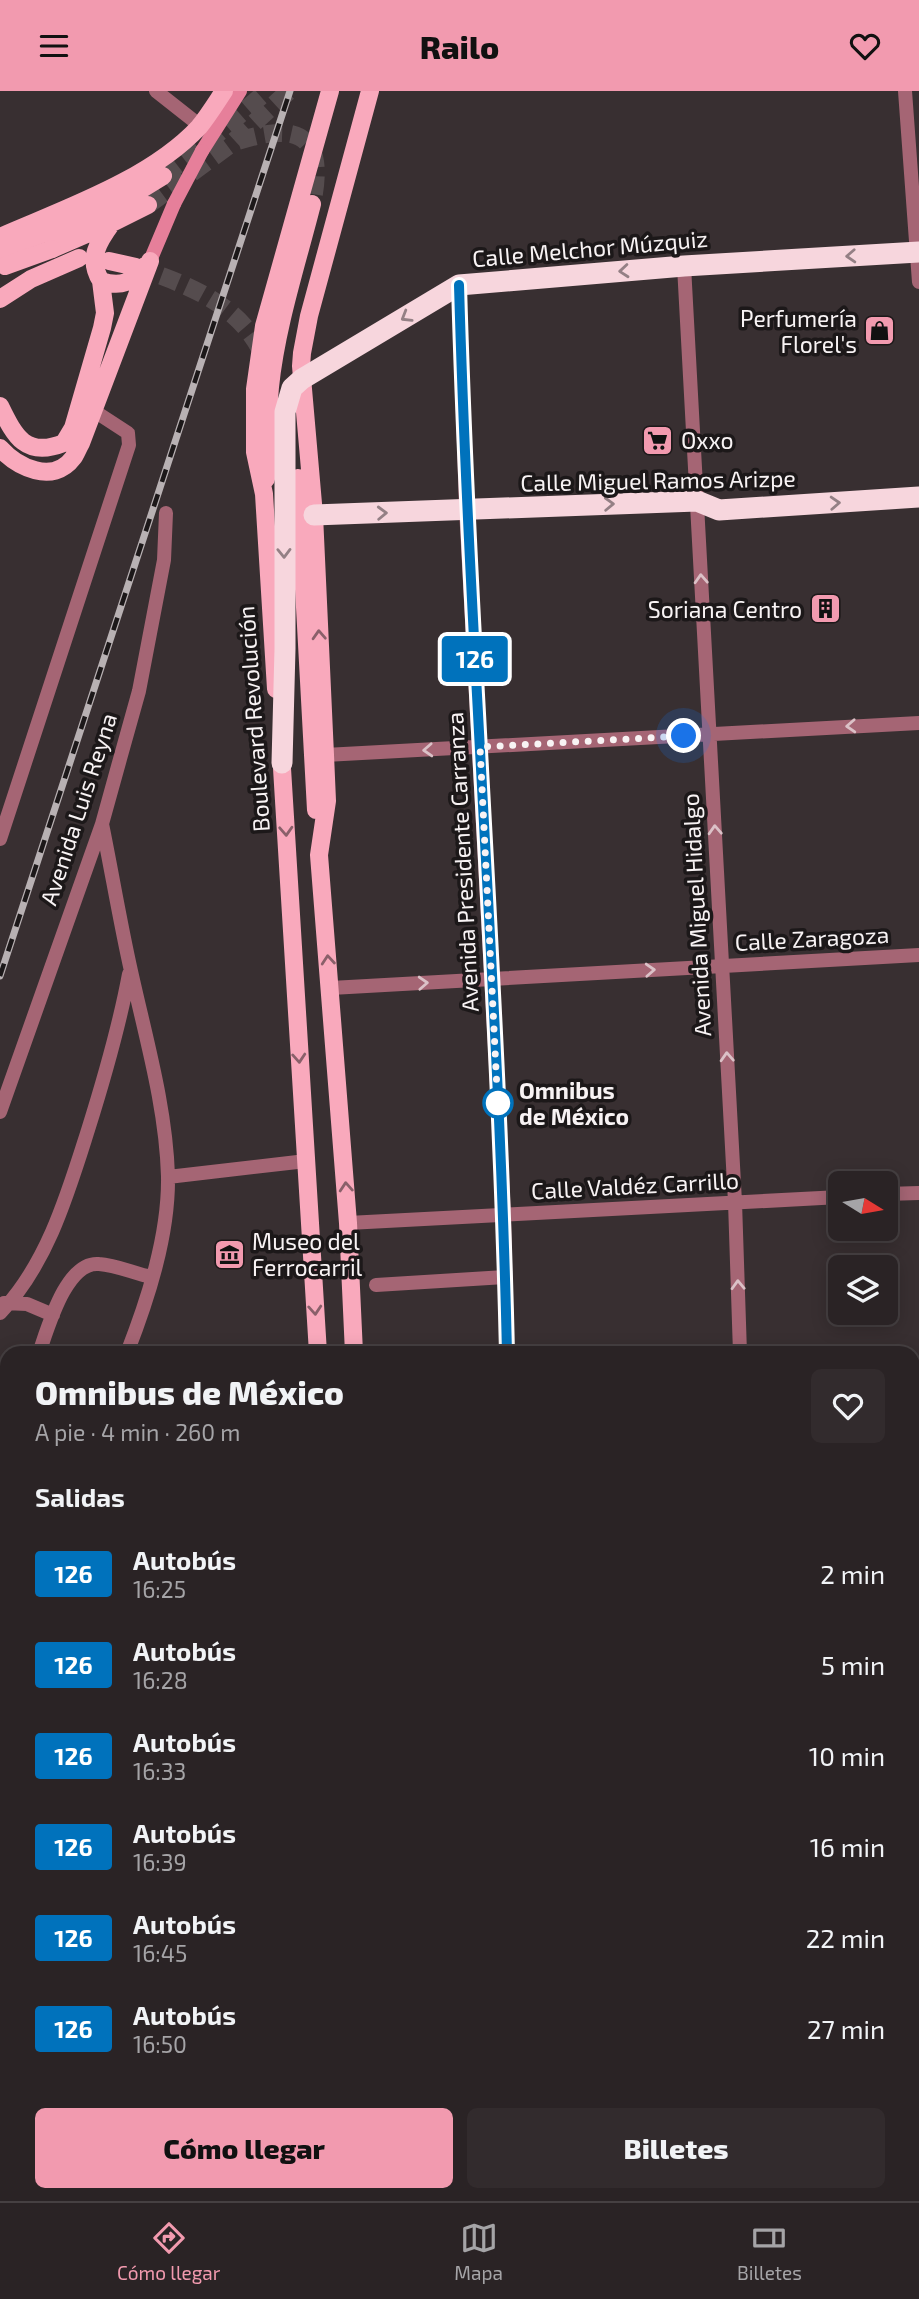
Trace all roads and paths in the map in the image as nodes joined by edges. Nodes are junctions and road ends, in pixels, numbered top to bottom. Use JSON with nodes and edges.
{"nodes":[{"id":1,"x":156,"y":91,"type":"edge"},
{"id":2,"x":224,"y":91,"type":"edge"},
{"id":3,"x":240,"y":91,"type":"edge"},
{"id":4,"x":330,"y":91,"type":"edge"},
{"id":5,"x":370,"y":91,"type":"edge"},
{"id":6,"x":905,"y":91,"type":"edge"},
{"id":7,"x":206,"y":130,"type":"junction"},
{"id":8,"x":163,"y":176,"type":"tunnel mouth"},
{"id":9,"x":313,"y":204,"type":"tunnel mouth"},
{"id":10,"x":148,"y":205,"type":"tunnel mouth"},
{"id":11,"x":112,"y":223,"type":"junction"},
{"id":12,"x":918,"y":252,"type":"edge"},
{"id":13,"x":3,"y":253,"type":"edge"},
{"id":14,"x":109,"y":261,"type":"dead end"},
{"id":15,"x":143,"y":264,"type":"junction"},
{"id":16,"x":684,"y":266,"type":"junction"},
{"id":17,"x":101,"y":281,"type":"junction"},
{"id":18,"x":919,"y":282,"type":"edge"},
{"id":19,"x":459,"y":285,"type":"junction"},
{"id":20,"x":0,"y":299,"type":"edge"},
{"id":21,"x":302,"y":379,"type":"junction"},
{"id":22,"x":0,"y":406,"type":"edge"},
{"id":23,"x":87,"y":406,"type":"junction"},
{"id":24,"x":0,"y":448,"type":"edge"},
{"id":25,"x":298,"y":478,"type":"dead end"},
{"id":26,"x":264,"y":494,"type":"junction"},
{"id":27,"x":919,"y":497,"type":"edge"},
{"id":28,"x":697,"y":501,"type":"junction"},
{"id":29,"x":466,"y":509,"type":"junction"},
{"id":30,"x":166,"y":513,"type":"dead end"},
{"id":31,"x":314,"y":515,"type":"junction"},
{"id":32,"x":919,"y":723,"type":"edge"},
{"id":33,"x":709,"y":734,"type":"junction"},
{"id":34,"x":480,"y":747,"type":"junction"},
{"id":35,"x":325,"y":755,"type":"junction"},
{"id":36,"x":282,"y":763,"type":"junction"},
{"id":37,"x":102,"y":824,"type":"junction"},
{"id":38,"x":0,"y":839,"type":"edge"},
{"id":39,"x":319,"y":855,"type":"junction"},
{"id":40,"x":919,"y":955,"type":"edge"},
{"id":41,"x":722,"y":966,"type":"junction"},
{"id":42,"x":130,"y":969,"type":"junction"},
{"id":43,"x":491,"y":979,"type":"junction"},
{"id":44,"x":331,"y":988,"type":"junction"},
{"id":45,"x":0,"y":1112,"type":"edge"},
{"id":46,"x":306,"y":1161,"type":"junction"},
{"id":47,"x":168,"y":1177,"type":"junction"},
{"id":48,"x":919,"y":1193,"type":"edge"},
{"id":49,"x":898,"y":1194,"type":"edge"},
{"id":50,"x":828,"y":1198,"type":"edge"},
{"id":51,"x":735,"y":1202,"type":"junction"},
{"id":52,"x":504,"y":1215,"type":"junction"},
{"id":53,"x":348,"y":1223,"type":"junction"},
{"id":54,"x":152,"y":1276,"type":"junction"},
{"id":55,"x":505,"y":1277,"type":"junction"},
{"id":56,"x":376,"y":1285,"type":"dead end"},
{"id":57,"x":3,"y":1306,"type":"edge"},
{"id":58,"x":53,"y":1315,"type":"junction"},
{"id":59,"x":135,"y":1332,"type":"junction"},
{"id":60,"x":42,"y":1346,"type":"edge"},
{"id":61,"x":130,"y":1346,"type":"edge"},
{"id":62,"x":135,"y":1346,"type":"edge"},
{"id":63,"x":318,"y":1346,"type":"edge"},
{"id":64,"x":354,"y":1346,"type":"edge"},
{"id":65,"x":507,"y":1346,"type":"edge"},
{"id":66,"x":740,"y":1346,"type":"edge"}],
"edges":[{"from":1,"to":7,"type":"street"},
{"from":2,"to":7,"type":"main road"},
{"from":3,"to":7,"type":"main road"},
{"from":4,"to":26,"type":"main road","name":"Boulevard Revolución"},
{"from":5,"to":21,"type":"main road"},
{"from":6,"to":12,"type":"street"},
{"from":7,"to":13,"type":"main road"},
{"from":7,"to":15,"type":"main road","bridge":true},
{"from":8,"to":13,"type":"main road"},
{"from":9,"to":26,"type":"main road"},
{"from":10,"to":11,"type":"main road"},
{"from":11,"to":13,"type":"main road","bridge":true},
{"from":11,"to":17,"type":"main road"},
{"from":12,"to":16,"type":"highway","name":"Calle Melchor Múzquiz","one_way":true},
{"from":12,"to":18,"type":"street"},
{"from":13,"to":20,"type":"main road"},
{"from":14,"to":15,"type":"main road"},
{"from":15,"to":17,"type":"main road"},
{"from":15,"to":23,"type":"main road"},
{"from":16,"to":19,"type":"highway","name":"Calle Melchor Múzquiz","one_way":true},
{"from":16,"to":28,"type":"street","name":"Avenida Miguel Hidalgo"},
{"from":17,"to":23,"type":"main road"},
{"from":19,"to":21,"type":"highway","name":"Calle Melchor Múzquiz","one_way":true},
{"from":19,"to":29,"type":"street","name":"Avenida Presidente Carranza"},
{"from":21,"to":31,"type":"main road"},
{"from":21,"to":36,"type":"highway","one_way":true},
{"from":22,"to":23,"type":"main road"},
{"from":23,"to":24,"type":"main road"},
{"from":23,"to":38,"type":"street"},
{"from":25,"to":39,"type":"main road"},
{"from":26,"to":36,"type":"main road","name":"Boulevard Revolución"},
{"from":28,"to":27,"type":"highway","name":"Calle Miguel Ramos Arizpe","one_way":true},
{"from":29,"to":28,"type":"highway","name":"Calle Miguel Ramos Arizpe","one_way":true},
{"from":33,"to":28,"type":"street","name":"Avenida Miguel Hidalgo","one_way":true},
{"from":31,"to":29,"type":"highway","name":"Calle Miguel Ramos Arizpe","one_way":true},
{"from":29,"to":34,"type":"street","name":"Avenida Presidente Carranza"},
{"from":30,"to":37,"type":"street","name":"Avenida Luis Reyna"},
{"from":35,"to":31,"type":"main road","one_way":true},
{"from":32,"to":33,"type":"street","one_way":true},
{"from":33,"to":34,"type":"street"},
{"from":41,"to":33,"type":"street","name":"Avenida Miguel Hidalgo","one_way":true},
{"from":34,"to":35,"type":"street","one_way":true},
{"from":34,"to":43,"type":"street","name":"Avenida Presidente Carranza"},
{"from":35,"to":39,"type":"main road"},
{"from":36,"to":46,"type":"main road","name":"Boulevard Revolución","one_way":true},
{"from":37,"to":42,"type":"street"},
{"from":37,"to":45,"type":"street","name":"Avenida Luis Reyna"},
{"from":44,"to":39,"type":"main road","one_way":true},
{"from":40,"to":41,"type":"street","name":"Calle Zaragoza"},
{"from":43,"to":41,"type":"street","name":"Calle Zaragoza","one_way":true},
{"from":51,"to":41,"type":"street","name":"Avenida Miguel Hidalgo","one_way":true},
{"from":42,"to":47,"type":"street"},
{"from":42,"to":57,"type":"street"},
{"from":44,"to":43,"type":"street","name":"Calle Zaragoza","one_way":true},
{"from":43,"to":52,"type":"street","name":"Avenida Presidente Carranza"},
{"from":53,"to":44,"type":"main road","one_way":true},
{"from":46,"to":47,"type":"street"},
{"from":46,"to":63,"type":"main road","name":"Boulevard Revolución","one_way":true},
{"from":47,"to":54,"type":"street"},
{"from":48,"to":49,"type":"street"},
{"from":50,"to":51,"type":"street","name":"Calle Valdéz Carrillo"},
{"from":51,"to":52,"type":"street","name":"Calle Valdéz Carrillo"},
{"from":66,"to":51,"type":"street","name":"Avenida Miguel Hidalgo","one_way":true},
{"from":52,"to":53,"type":"street","name":"Calle Valdéz Carrillo"},
{"from":52,"to":55,"type":"street","name":"Avenida Presidente Carranza"},
{"from":53,"to":64,"type":"main road"},
{"from":54,"to":58,"type":"street"},
{"from":54,"to":59,"type":"street"},
{"from":55,"to":56,"type":"street"},
{"from":55,"to":65,"type":"street","name":"Avenida Presidente Carranza"},
{"from":57,"to":58,"type":"street"},
{"from":58,"to":60,"type":"street"},
{"from":59,"to":61,"type":"street"},
{"from":59,"to":62,"type":"street"}]}
